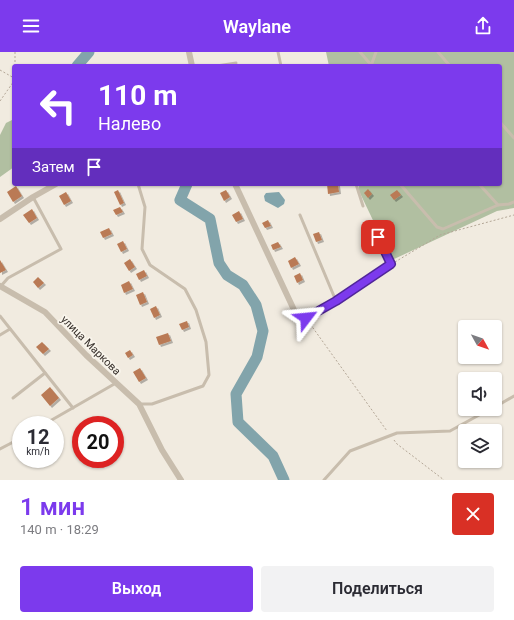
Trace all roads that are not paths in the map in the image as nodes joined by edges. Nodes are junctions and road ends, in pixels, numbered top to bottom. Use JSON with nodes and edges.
{"nodes":[{"id":1,"x":189,"y":52,"type":"edge"},
{"id":2,"x":278,"y":52,"type":"edge"},
{"id":3,"x":360,"y":52,"type":"edge"},
{"id":4,"x":376,"y":52,"type":"edge"},
{"id":5,"x":438,"y":52,"type":"edge"},
{"id":6,"x":236,"y":63,"type":"dead end"},
{"id":7,"x":192,"y":64,"type":"edge"},
{"id":8,"x":230,"y":64,"type":"edge"},
{"id":9,"x":281,"y":64,"type":"edge"},
{"id":10,"x":369,"y":64,"type":"edge"},
{"id":11,"x":372,"y":64,"type":"edge"},
{"id":12,"x":448,"y":64,"type":"edge"},
{"id":13,"x":502,"y":124,"type":"edge"},
{"id":14,"x":514,"y":138,"type":"edge"},
{"id":15,"x":52,"y":186,"type":"edge"},
{"id":16,"x":139,"y":186,"type":"edge"},
{"id":17,"x":236,"y":186,"type":"edge"},
{"id":18,"x":357,"y":186,"type":"edge"},
{"id":19,"x":402,"y":186,"type":"edge"},
{"id":20,"x":481,"y":186,"type":"edge"},
{"id":21,"x":32,"y":197,"type":"junction"},
{"id":22,"x":514,"y":202,"type":"edge"},
{"id":23,"x":498,"y":205,"type":"junction"},
{"id":24,"x":363,"y":206,"type":"dead end"},
{"id":25,"x":300,"y":215,"type":"dead end"},
{"id":26,"x":0,"y":219,"type":"edge"},
{"id":27,"x":378,"y":237,"type":"dead end"},
{"id":28,"x":0,"y":287,"type":"edge"},
{"id":29,"x":336,"y":301,"type":"junction"},
{"id":30,"x":295,"y":312,"type":"joint"},
{"id":31,"x":0,"y":316,"type":"edge"},
{"id":32,"x":10,"y":329,"type":"junction"},
{"id":33,"x":0,"y":336,"type":"edge"},
{"id":34,"x":45,"y":373,"type":"junction"},
{"id":35,"x":116,"y":383,"type":"junction"},
{"id":36,"x":514,"y":396,"type":"edge"},
{"id":37,"x":13,"y":398,"type":"dead end"},
{"id":38,"x":502,"y":403,"type":"edge"},
{"id":39,"x":139,"y":404,"type":"junction"},
{"id":40,"x":73,"y":408,"type":"junction"},
{"id":41,"x":59,"y":416,"type":"edge"},
{"id":42,"x":477,"y":416,"type":"edge"},
{"id":43,"x":12,"y":443,"type":"edge"},
{"id":44,"x":0,"y":449,"type":"edge"},
{"id":45,"x":180,"y":480,"type":"edge"},
{"id":46,"x":324,"y":480,"type":"edge"}],
"edges":[{"from":1,"to":7,"type":"street"},
{"from":2,"to":9,"type":"lane"},
{"from":3,"to":10,"type":"lane"},
{"from":4,"to":11,"type":"lane"},
{"from":5,"to":12,"type":"lane"},
{"from":6,"to":8,"type":"lane"},
{"from":13,"to":14,"type":"lane"},
{"from":15,"to":21,"type":"street"},
{"from":16,"to":39,"type":"lane"},
{"from":17,"to":30,"type":"street"},
{"from":18,"to":24,"type":"lane"},
{"from":19,"to":23,"type":"lane"},
{"from":20,"to":23,"type":"lane"},
{"from":21,"to":26,"type":"street"},
{"from":21,"to":28,"type":"lane"},
{"from":22,"to":23,"type":"lane"},
{"from":25,"to":29,"type":"lane"},
{"from":27,"to":29,"type":"lane"},
{"from":28,"to":35,"type":"street","name":"улица Маркова"},
{"from":29,"to":30,"type":"lane"},
{"from":31,"to":32,"type":"lane"},
{"from":32,"to":33,"type":"lane"},
{"from":32,"to":34,"type":"lane"},
{"from":34,"to":37,"type":"lane"},
{"from":34,"to":40,"type":"lane"},
{"from":35,"to":39,"type":"street"},
{"from":35,"to":40,"type":"lane","name":"улица Маркова"},
{"from":36,"to":38,"type":"lane"},
{"from":39,"to":45,"type":"street"},
{"from":40,"to":41,"type":"lane","name":"улица Маркова"},
{"from":42,"to":46,"type":"lane"},
{"from":43,"to":44,"type":"lane"}]}
